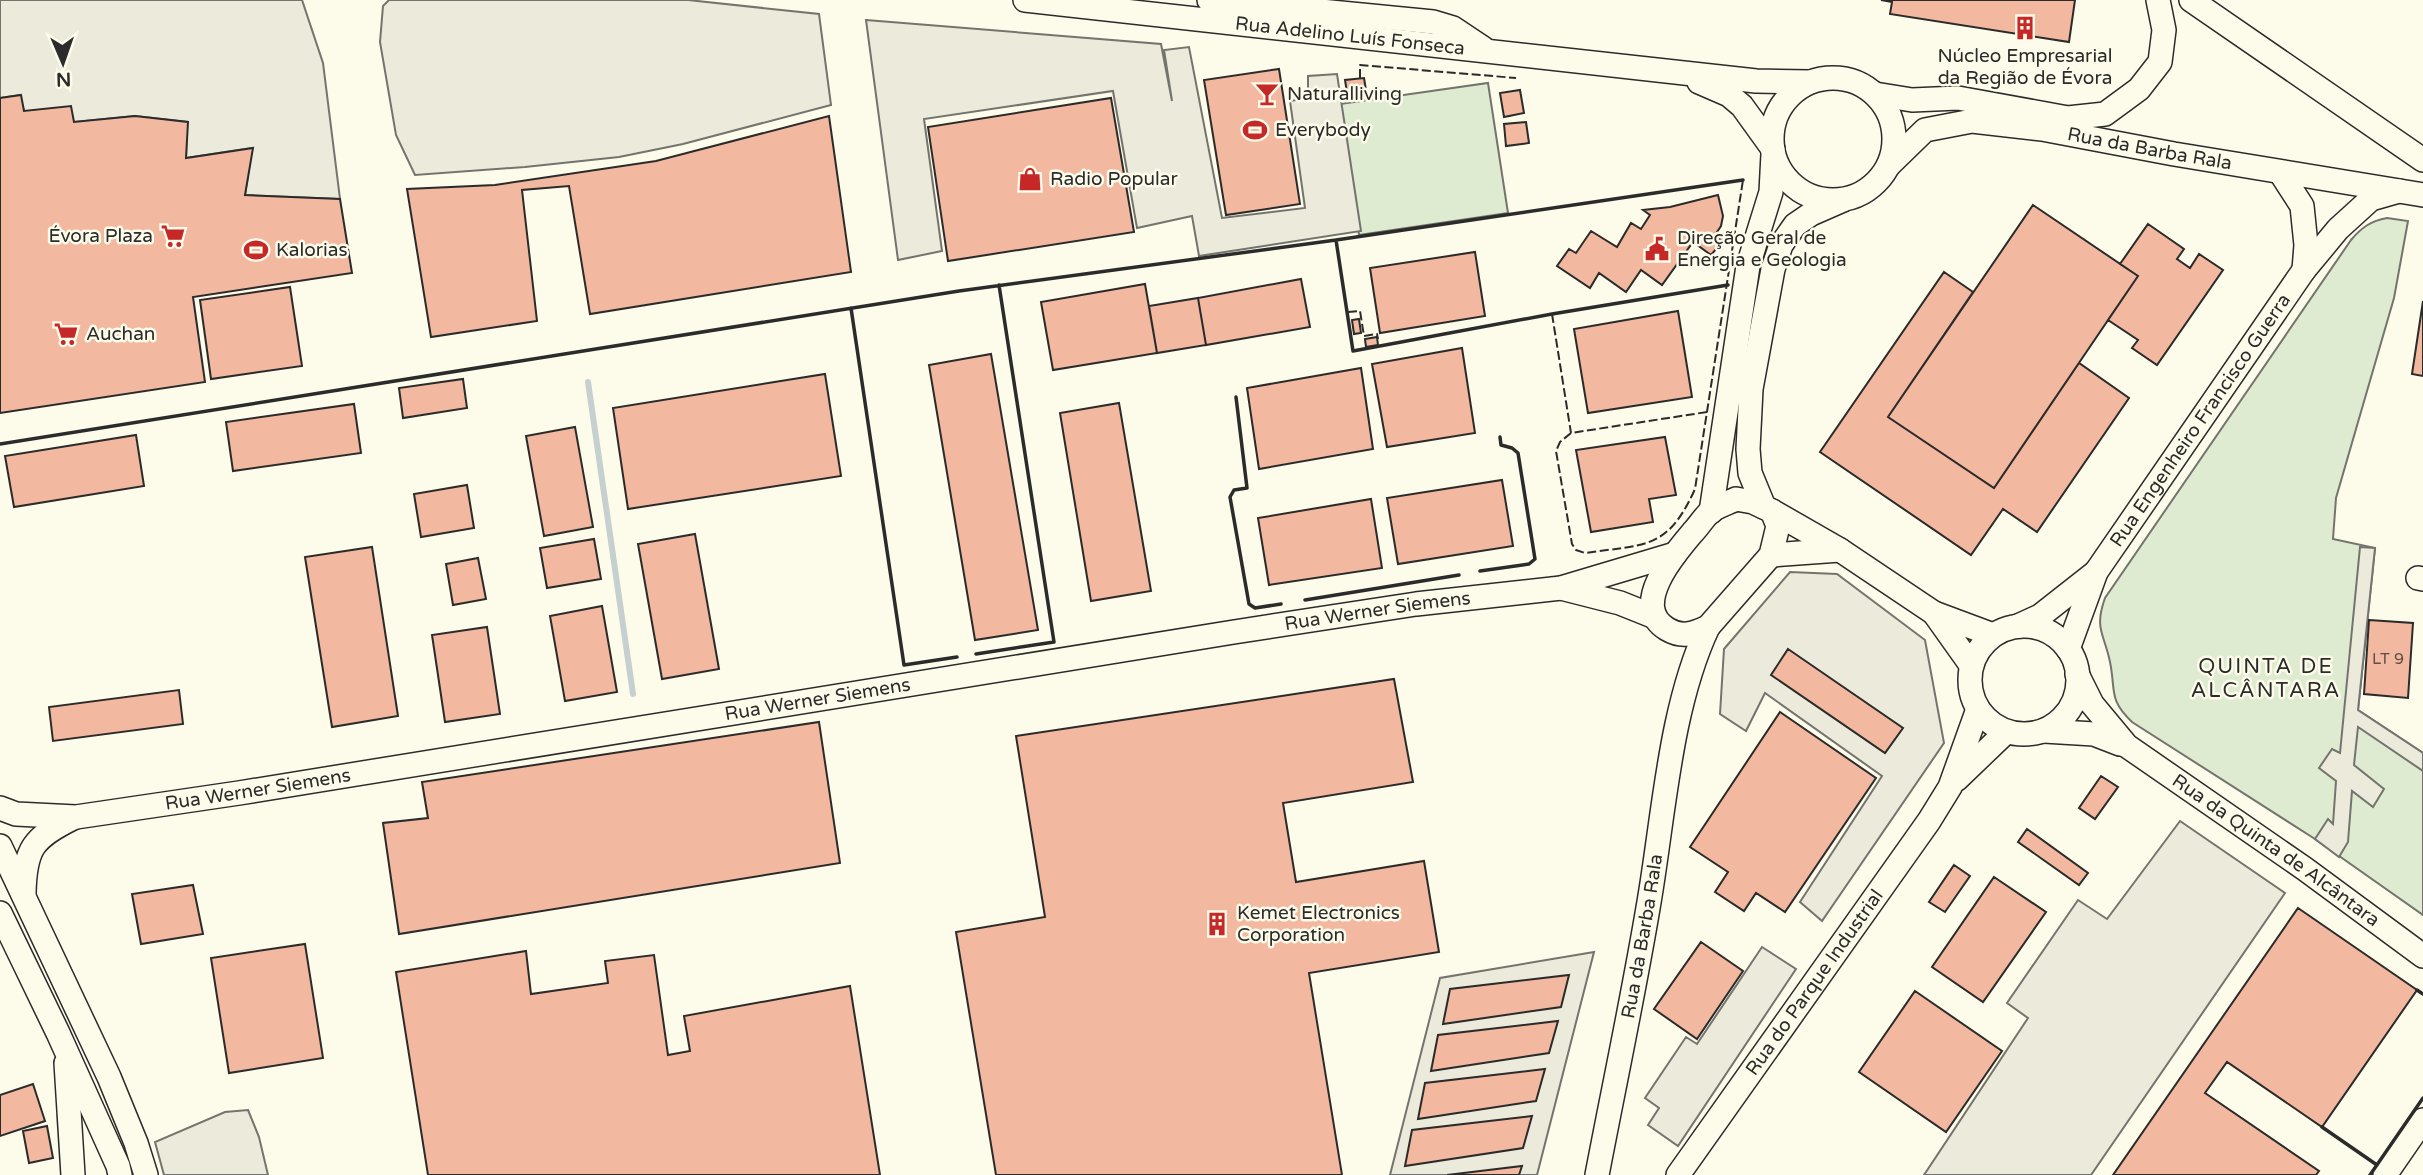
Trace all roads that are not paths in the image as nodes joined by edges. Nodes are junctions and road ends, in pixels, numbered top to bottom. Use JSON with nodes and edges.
{"nodes":[{"id":1,"x":1025,"y":0,"type":"edge"},
{"id":2,"x":1209,"y":0,"type":"edge"},
{"id":3,"x":2158,"y":0,"type":"edge"},
{"id":4,"x":2191,"y":0,"type":"edge"},
{"id":5,"x":1492,"y":52,"type":"junction"},
{"id":6,"x":1677,"y":72,"type":"junction"},
{"id":7,"x":1810,"y":82,"type":"junction"},
{"id":8,"x":1875,"y":94,"type":"junction"},
{"id":9,"x":1773,"y":150,"type":"junction"},
{"id":10,"x":2423,"y":160,"type":"edge"},
{"id":11,"x":1889,"y":165,"type":"junction"},
{"id":12,"x":2280,"y":172,"type":"junction"},
{"id":13,"x":2399,"y":191,"type":"junction"},
{"id":14,"x":2423,"y":195,"type":"edge"},
{"id":15,"x":1846,"y":199,"type":"junction"},
{"id":16,"x":2304,"y":270,"type":"junction"},
{"id":17,"x":1768,"y":509,"type":"junction"},
{"id":18,"x":1711,"y":512,"type":"junction"},
{"id":19,"x":1839,"y":550,"type":"junction"},
{"id":20,"x":1675,"y":554,"type":"junction"},
{"id":21,"x":1771,"y":555,"type":"junction"},
{"id":22,"x":2096,"y":572,"type":"junction"},
{"id":23,"x":1561,"y":588,"type":"junction"},
{"id":24,"x":1934,"y":613,"type":"junction"},
{"id":25,"x":1655,"y":617,"type":"junction"},
{"id":26,"x":2018,"y":626,"type":"junction"},
{"id":27,"x":1707,"y":627,"type":"junction"},
{"id":28,"x":1678,"y":635,"type":"junction"},
{"id":29,"x":1993,"y":635,"type":"junction"},
{"id":30,"x":2068,"y":649,"type":"junction"},
{"id":31,"x":1971,"y":665,"type":"junction"},
{"id":32,"x":2077,"y":674,"type":"junction"},
{"id":33,"x":1682,"y":695,"type":"junction"},
{"id":34,"x":1978,"y":709,"type":"junction"},
{"id":35,"x":2044,"y":730,"type":"junction"},
{"id":36,"x":2006,"y":732,"type":"junction"},
{"id":37,"x":2127,"y":746,"type":"junction"},
{"id":38,"x":1950,"y":787,"type":"junction"},
{"id":39,"x":0,"y":808,"type":"edge"},
{"id":40,"x":76,"y":817,"type":"junction"},
{"id":41,"x":0,"y":846,"type":"edge"},
{"id":42,"x":24,"y":897,"type":"junction"},
{"id":43,"x":0,"y":913,"type":"edge"},
{"id":44,"x":2423,"y":956,"type":"edge"},
{"id":45,"x":58,"y":1033,"type":"junction"},
{"id":46,"x":2423,"y":1120,"type":"edge"},
{"id":47,"x":73,"y":1175,"type":"edge"},
{"id":48,"x":120,"y":1175,"type":"edge"},
{"id":49,"x":146,"y":1175,"type":"edge"},
{"id":50,"x":1597,"y":1175,"type":"edge"},
{"id":51,"x":1678,"y":1175,"type":"edge"},
{"id":52,"x":2385,"y":1175,"type":"edge"}],
"edges":[{"from":1,"to":5,"type":"street","name":"Rua Adelino Luís Fonseca"},
{"from":2,"to":5,"type":"street"},
{"from":3,"to":8,"type":"street"},
{"from":4,"to":10,"type":"street"},
{"from":5,"to":6,"type":"street","name":"Rua Adelino Luís Fonseca"},
{"from":6,"to":7,"type":"street","name":"Rua Adelino Luís Fonseca"},
{"from":6,"to":9,"type":"street","name":"Rua Adelino Luís Fonseca"},
{"from":7,"to":8,"type":"street"},
{"from":7,"to":9,"type":"street"},
{"from":8,"to":11,"type":"street"},
{"from":9,"to":15,"type":"street"},
{"from":9,"to":18,"type":"street"},
{"from":11,"to":12,"type":"street","name":"Rua da Barba Rala"},
{"from":11,"to":15,"type":"street"},
{"from":12,"to":13,"type":"street","name":"Rua da Barba Rala"},
{"from":12,"to":16,"type":"street"},
{"from":13,"to":14,"type":"street","name":"Rua da Barba Rala"},
{"from":13,"to":16,"type":"street","name":"Rua Engenheiro Francisco Guerra"},
{"from":15,"to":17,"type":"street"},
{"from":16,"to":22,"type":"street","name":"Rua Engenheiro Francisco Guerra"},
{"from":17,"to":18,"type":"street"},
{"from":17,"to":19,"type":"street"},
{"from":17,"to":21,"type":"street"},
{"from":18,"to":20,"type":"street"},
{"from":19,"to":21,"type":"street"},
{"from":19,"to":24,"type":"street"},
{"from":20,"to":23,"type":"street","name":"Rua Werner Siemens"},
{"from":20,"to":25,"type":"street"},
{"from":21,"to":27,"type":"street"},
{"from":22,"to":26,"type":"street","name":"Rua Engenheiro Francisco Guerra"},
{"from":22,"to":30,"type":"street","name":"Rua Engenheiro Francisco Guerra"},
{"from":23,"to":25,"type":"street","name":"Rua Werner Siemens"},
{"from":23,"to":40,"type":"street","name":"Rua Werner Siemens"},
{"from":24,"to":29,"type":"street"},
{"from":24,"to":31,"type":"street"},
{"from":25,"to":28,"type":"street","name":"Rua Werner Siemens"},
{"from":26,"to":29,"type":"street"},
{"from":26,"to":30,"type":"street"},
{"from":27,"to":28,"type":"street"},
{"from":27,"to":33,"type":"street","name":"Rua da Barba Rala"},
{"from":28,"to":33,"type":"street","name":"Rua da Barba Rala"},
{"from":29,"to":31,"type":"street"},
{"from":30,"to":32,"type":"street"},
{"from":31,"to":34,"type":"street"},
{"from":32,"to":35,"type":"street"},
{"from":32,"to":37,"type":"street"},
{"from":33,"to":50,"type":"street","name":"Rua da Barba Rala"},
{"from":34,"to":36,"type":"street"},
{"from":34,"to":38,"type":"street","name":"Rua do Parque Industrial"},
{"from":35,"to":36,"type":"street"},
{"from":35,"to":37,"type":"street"},
{"from":36,"to":38,"type":"street","name":"Rua do Parque Industrial"},
{"from":37,"to":44,"type":"street","name":"Rua da Quinta de Alcântara"},
{"from":38,"to":51,"type":"street","name":"Rua do Parque Industrial"},
{"from":39,"to":40,"type":"street"},
{"from":40,"to":42,"type":"street"},
{"from":41,"to":42,"type":"street"},
{"from":42,"to":49,"type":"street"},
{"from":43,"to":45,"type":"street"},
{"from":45,"to":47,"type":"street"},
{"from":45,"to":48,"type":"street"},
{"from":46,"to":52,"type":"street"}]}
